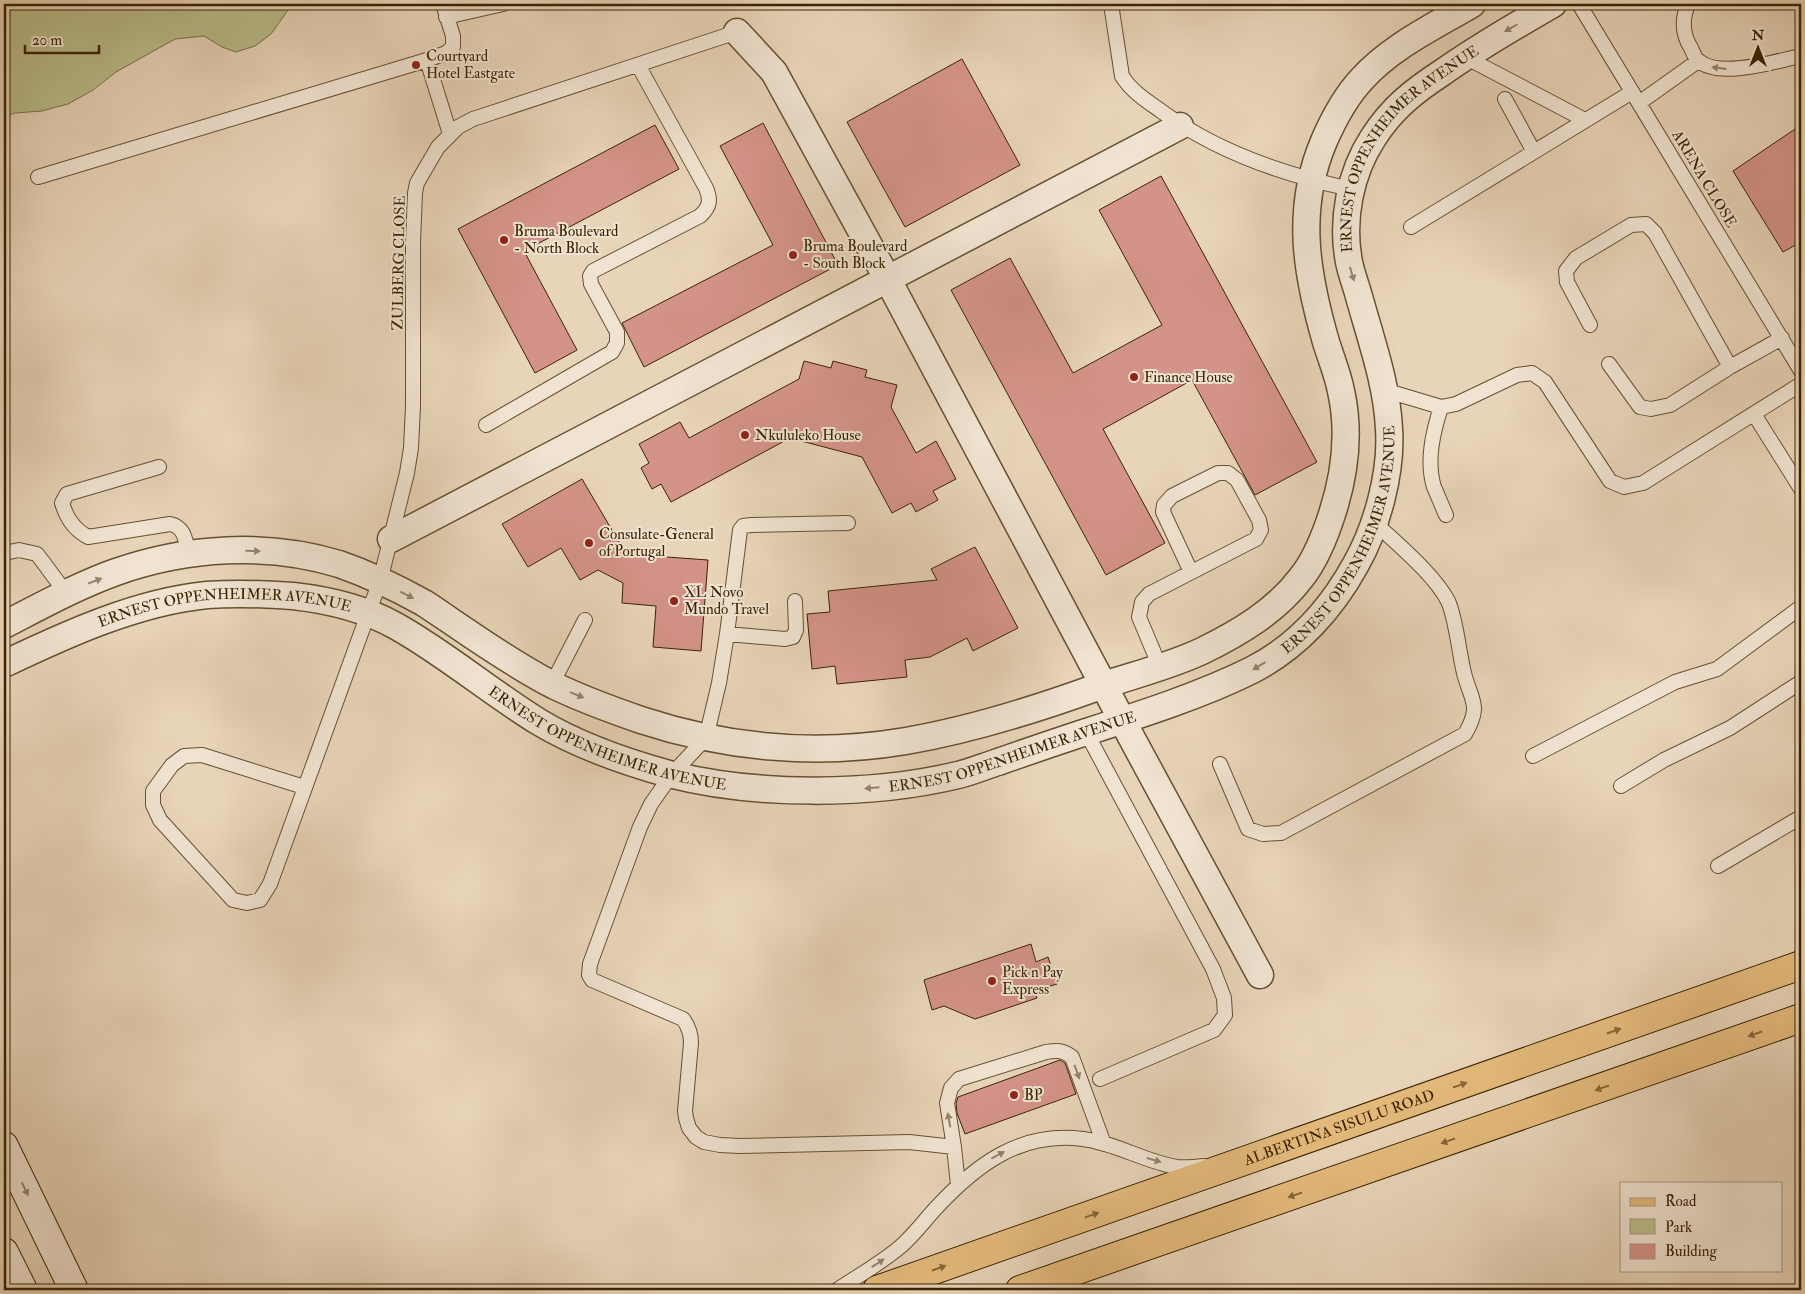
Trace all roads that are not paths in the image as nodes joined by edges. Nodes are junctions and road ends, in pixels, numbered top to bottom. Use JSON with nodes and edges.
{"nodes":[{"id":1,"x":502,"y":4,"type":"edge"},
{"id":2,"x":1110,"y":4,"type":"edge"},
{"id":3,"x":1472,"y":4,"type":"edge"},
{"id":4,"x":1553,"y":4,"type":"edge"},
{"id":5,"x":1579,"y":4,"type":"edge"},
{"id":6,"x":1688,"y":4,"type":"edge"},
{"id":7,"x":445,"y":10,"type":"edge"},
{"id":8,"x":737,"y":32,"type":"joint"},
{"id":9,"x":1801,"y":56,"type":"edge"},
{"id":10,"x":1464,"y":57,"type":"junction"},
{"id":11,"x":427,"y":60,"type":"junction"},
{"id":12,"x":1698,"y":61,"type":"junction"},
{"id":13,"x":638,"y":65,"type":"junction"},
{"id":14,"x":1636,"y":98,"type":"junction"},
{"id":15,"x":1505,"y":99,"type":"dead end"},
{"id":16,"x":1585,"y":120,"type":"junction"},
{"id":17,"x":1180,"y":126,"type":"junction"},
{"id":18,"x":450,"y":134,"type":"junction"},
{"id":19,"x":1534,"y":152,"type":"junction"},
{"id":20,"x":38,"y":177,"type":"dead end"},
{"id":21,"x":1310,"y":181,"type":"junction"},
{"id":22,"x":1351,"y":189,"type":"junction"},
{"id":23,"x":1411,"y":226,"type":"dead end"},
{"id":24,"x":887,"y":278,"type":"junction"},
{"id":25,"x":1590,"y":324,"type":"dead end"},
{"id":26,"x":1782,"y":338,"type":"junction"},
{"id":27,"x":1609,"y":364,"type":"dead end"},
{"id":28,"x":1730,"y":367,"type":"junction"},
{"id":29,"x":1801,"y":371,"type":"edge"},
{"id":30,"x":1801,"y":384,"type":"edge"},
{"id":31,"x":1384,"y":390,"type":"junction"},
{"id":32,"x":1441,"y":407,"type":"junction"},
{"id":33,"x":1754,"y":414,"type":"junction"},
{"id":34,"x":486,"y":426,"type":"dead end"},
{"id":35,"x":159,"y":467,"type":"dead end"},
{"id":36,"x":1801,"y":489,"type":"edge"},
{"id":37,"x":1446,"y":515,"type":"dead end"},
{"id":38,"x":1374,"y":522,"type":"junction"},
{"id":39,"x":848,"y":523,"type":"dead end"},
{"id":40,"x":391,"y":539,"type":"junction"},
{"id":41,"x":4,"y":553,"type":"edge"},
{"id":42,"x":188,"y":554,"type":"junction"},
{"id":43,"x":1191,"y":572,"type":"junction"},
{"id":44,"x":380,"y":581,"type":"junction"},
{"id":45,"x":66,"y":593,"type":"junction"},
{"id":46,"x":795,"y":601,"type":"dead end"},
{"id":47,"x":1801,"y":607,"type":"edge"},
{"id":48,"x":368,"y":613,"type":"junction"},
{"id":49,"x":585,"y":620,"type":"dead end"},
{"id":50,"x":4,"y":625,"type":"edge"},
{"id":51,"x":727,"y":634,"type":"junction"},
{"id":52,"x":4,"y":664,"type":"edge"},
{"id":53,"x":1160,"y":667,"type":"junction"},
{"id":54,"x":1801,"y":682,"type":"edge"},
{"id":55,"x":552,"y":684,"type":"junction"},
{"id":56,"x":1104,"y":685,"type":"junction"},
{"id":57,"x":1043,"y":706,"type":"junction"},
{"id":58,"x":1122,"y":720,"type":"junction"},
{"id":59,"x":1086,"y":732,"type":"junction"},
{"id":60,"x":706,"y":738,"type":"junction"},
{"id":61,"x":1055,"y":742,"type":"junction"},
{"id":62,"x":1533,"y":756,"type":"dead end"},
{"id":63,"x":1220,"y":764,"type":"dead end"},
{"id":64,"x":672,"y":774,"type":"junction"},
{"id":65,"x":1621,"y":786,"type":"dead end"},
{"id":66,"x":304,"y":787,"type":"junction"},
{"id":67,"x":1801,"y":817,"type":"edge"},
{"id":68,"x":1718,"y":866,"type":"dead end"},
{"id":69,"x":1801,"y":965,"type":"edge"},
{"id":70,"x":1260,"y":975,"type":"dead end"},
{"id":71,"x":1801,"y":1018,"type":"edge"},
{"id":72,"x":1100,"y":1079,"type":"dead end"},
{"id":73,"x":1104,"y":1144,"type":"junction"},
{"id":74,"x":4,"y":1146,"type":"edge"},
{"id":75,"x":954,"y":1147,"type":"junction"},
{"id":76,"x":1236,"y":1165,"type":"junction"},
{"id":77,"x":958,"y":1186,"type":"junction"},
{"id":78,"x":4,"y":1252,"type":"edge"},
{"id":79,"x":23,"y":1290,"type":"edge"},
{"id":80,"x":74,"y":1290,"type":"edge"},
{"id":81,"x":837,"y":1290,"type":"edge"},
{"id":82,"x":876,"y":1290,"type":"edge"},
{"id":83,"x":1020,"y":1290,"type":"edge"}],
"edges":[{"from":1,"to":7,"type":"lane"},
{"from":2,"to":17,"type":"lane"},
{"from":3,"to":21,"type":"street","name":"ERNEST OPPENHEIMER AVENUE"},
{"from":4,"to":10,"type":"street","name":"ERNEST OPPENHEIMER AVENUE","one_way":true},
{"from":5,"to":14,"type":"lane","name":"ARENA CLOSE"},
{"from":6,"to":12,"type":"lane"},
{"from":7,"to":11,"type":"lane"},
{"from":8,"to":13,"type":"lane","name":"ZULBERG CLOSE"},
{"from":8,"to":24,"type":"street"},
{"from":9,"to":12,"type":"lane","one_way":true},
{"from":10,"to":16,"type":"lane"},
{"from":10,"to":22,"type":"street","name":"ERNEST OPPENHEIMER AVENUE"},
{"from":11,"to":18,"type":"lane"},
{"from":11,"to":20,"type":"lane"},
{"from":12,"to":14,"type":"lane"},
{"from":13,"to":18,"type":"lane","name":"ZULBERG CLOSE"},
{"from":13,"to":34,"type":"lane"},
{"from":14,"to":16,"type":"lane"},
{"from":14,"to":26,"type":"lane","name":"ARENA CLOSE"},
{"from":15,"to":19,"type":"lane"},
{"from":16,"to":19,"type":"lane"},
{"from":17,"to":21,"type":"lane"},
{"from":17,"to":24,"type":"street"},
{"from":18,"to":40,"type":"lane","name":"ZULBERG CLOSE"},
{"from":19,"to":23,"type":"lane"},
{"from":21,"to":22,"type":"lane"},
{"from":21,"to":53,"type":"street","name":"ERNEST OPPENHEIMER AVENUE"},
{"from":22,"to":31,"type":"street","name":"ERNEST OPPENHEIMER AVENUE","one_way":true},
{"from":24,"to":40,"type":"street"},
{"from":24,"to":56,"type":"street"},
{"from":25,"to":28,"type":"lane"},
{"from":26,"to":28,"type":"lane"},
{"from":26,"to":29,"type":"lane","name":"ARENA CLOSE"},
{"from":27,"to":28,"type":"lane"},
{"from":30,"to":33,"type":"lane"},
{"from":31,"to":32,"type":"lane"},
{"from":31,"to":38,"type":"street","name":"ERNEST OPPENHEIMER AVENUE"},
{"from":32,"to":33,"type":"lane"},
{"from":32,"to":37,"type":"lane"},
{"from":33,"to":36,"type":"lane"},
{"from":35,"to":42,"type":"lane"},
{"from":38,"to":58,"type":"street","name":"ERNEST OPPENHEIMER AVENUE","one_way":true},
{"from":38,"to":63,"type":"lane"},
{"from":39,"to":51,"type":"lane"},
{"from":40,"to":44,"type":"lane","name":"ZULBERG CLOSE"},
{"from":41,"to":45,"type":"lane"},
{"from":42,"to":44,"type":"street","name":"ERNEST OPPENHEIMER AVENUE","one_way":true},
{"from":45,"to":42,"type":"street","name":"ERNEST OPPENHEIMER AVENUE","one_way":true},
{"from":43,"to":43,"type":"lane"},
{"from":43,"to":53,"type":"lane"},
{"from":44,"to":48,"type":"lane","name":"ZULBERG CLOSE"},
{"from":44,"to":55,"type":"street","name":"ERNEST OPPENHEIMER AVENUE","one_way":true},
{"from":45,"to":50,"type":"street","name":"ERNEST OPPENHEIMER AVENUE"},
{"from":46,"to":51,"type":"lane"},
{"from":47,"to":62,"type":"lane"},
{"from":48,"to":52,"type":"street","name":"ERNEST OPPENHEIMER AVENUE"},
{"from":48,"to":64,"type":"street","name":"ERNEST OPPENHEIMER AVENUE"},
{"from":48,"to":66,"type":"lane","name":"ZULBERG CLOSE"},
{"from":49,"to":55,"type":"lane"},
{"from":51,"to":60,"type":"lane"},
{"from":53,"to":56,"type":"street","name":"ERNEST OPPENHEIMER AVENUE"},
{"from":54,"to":65,"type":"lane"},
{"from":55,"to":60,"type":"street","name":"ERNEST OPPENHEIMER AVENUE","one_way":true},
{"from":56,"to":57,"type":"street","name":"ERNEST OPPENHEIMER AVENUE"},
{"from":56,"to":58,"type":"street"},
{"from":57,"to":60,"type":"street","name":"ERNEST OPPENHEIMER AVENUE"},
{"from":57,"to":61,"type":"street"},
{"from":58,"to":59,"type":"street","name":"ERNEST OPPENHEIMER AVENUE"},
{"from":58,"to":70,"type":"street"},
{"from":59,"to":61,"type":"street","name":"ERNEST OPPENHEIMER AVENUE"},
{"from":59,"to":72,"type":"lane"},
{"from":60,"to":64,"type":"lane"},
{"from":61,"to":64,"type":"street","name":"ERNEST OPPENHEIMER AVENUE","one_way":true},
{"from":64,"to":75,"type":"lane"},
{"from":66,"to":66,"type":"lane","name":"ZULBERG CLOSE"},
{"from":67,"to":68,"type":"lane"},
{"from":76,"to":69,"type":"main road","name":"ALBERTINA SISULU ROAD","one_way":true},
{"from":71,"to":83,"type":"main road","one_way":true},
{"from":75,"to":73,"type":"lane","one_way":true},
{"from":73,"to":76,"type":"lane","one_way":true},
{"from":77,"to":73,"type":"lane","one_way":true},
{"from":74,"to":80,"type":"main road","one_way":true},
{"from":75,"to":77,"type":"lane"},
{"from":82,"to":76,"type":"main road","name":"ALBERTINA SISULU ROAD","one_way":true},
{"from":81,"to":77,"type":"lane","one_way":true},
{"from":78,"to":79,"type":"main road"}]}
